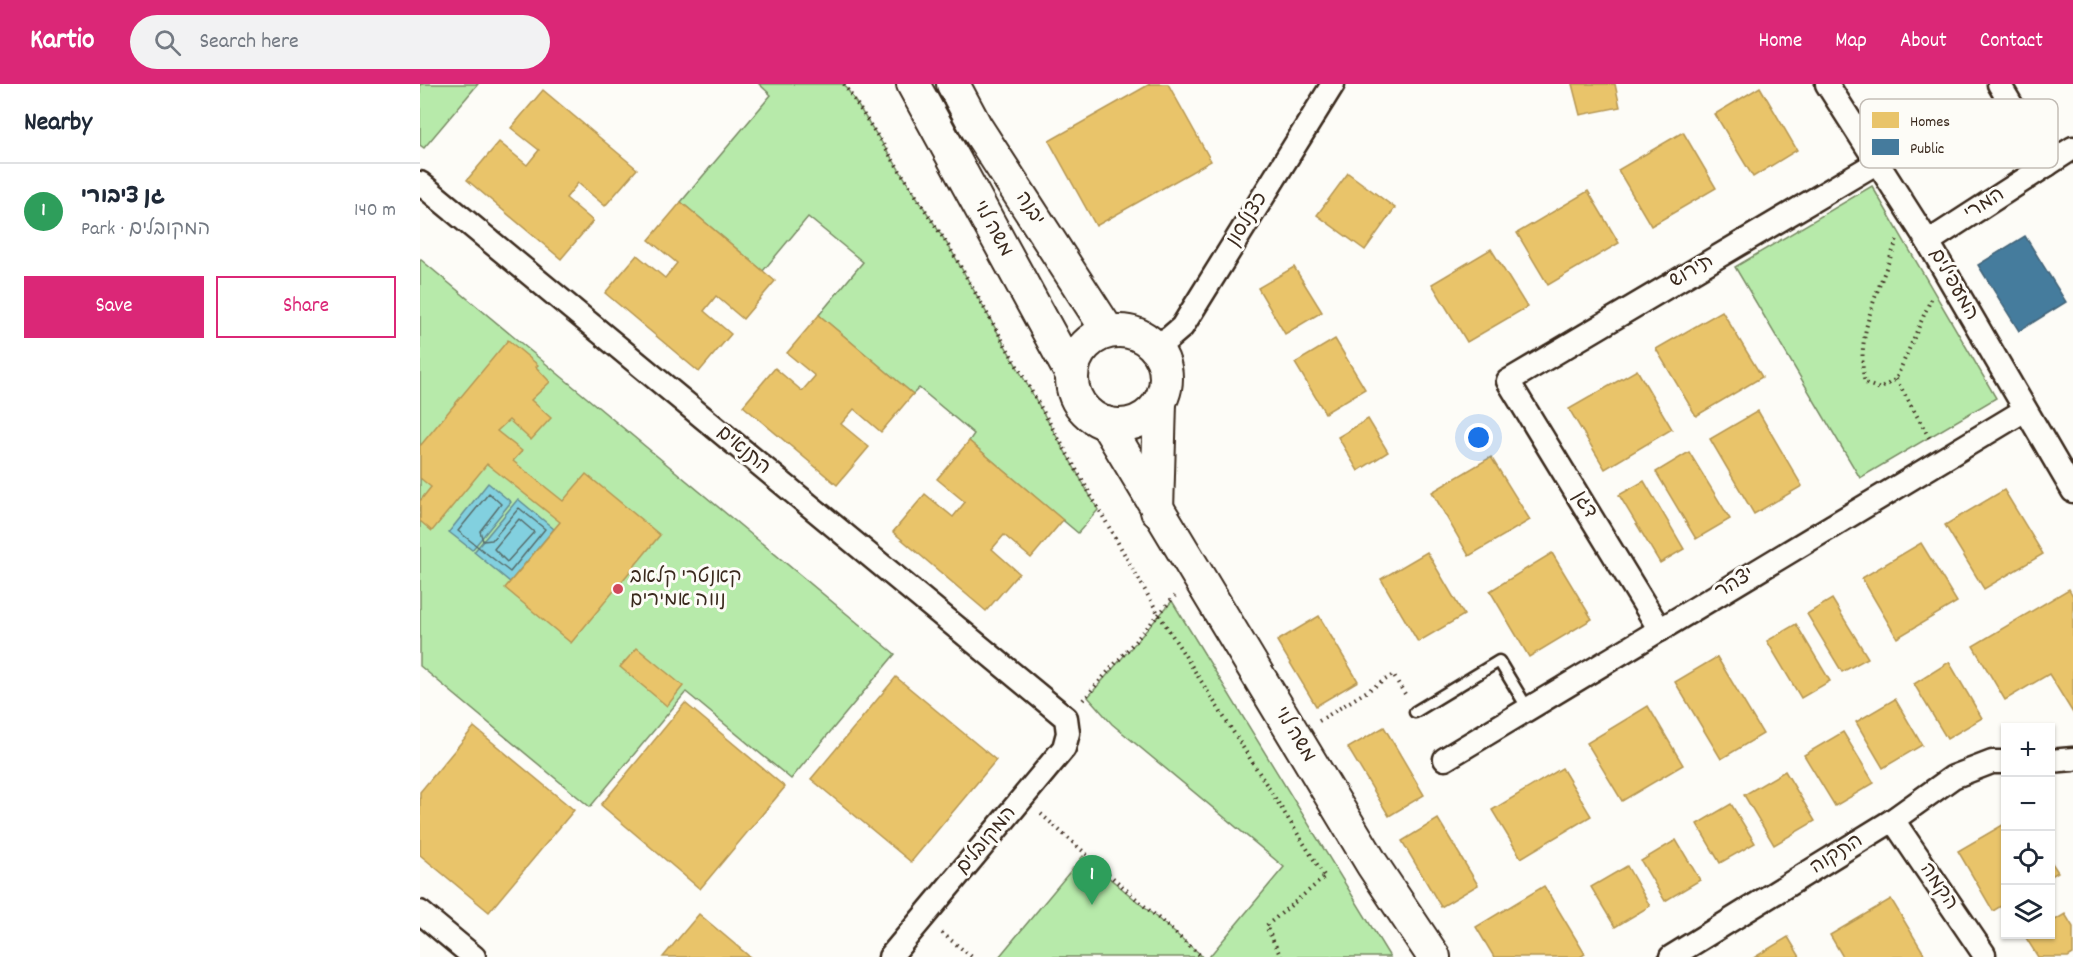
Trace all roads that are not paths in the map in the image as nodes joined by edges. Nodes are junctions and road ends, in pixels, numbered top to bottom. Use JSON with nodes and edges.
{"nodes":[{"id":1,"x":913,"y":84,"type":"edge"},
{"id":2,"x":953,"y":84,"type":"edge"},
{"id":3,"x":1332,"y":84,"type":"edge"},
{"id":4,"x":1827,"y":84,"type":"edge"},
{"id":5,"x":1999,"y":84,"type":"edge"},
{"id":6,"x":2008,"y":99,"type":"edge"},
{"id":7,"x":1860,"y":137,"type":"edge"},
{"id":8,"x":2073,"y":148,"type":"edge"},
{"id":9,"x":2058,"y":158,"type":"edge"},
{"id":10,"x":1868,"y":168,"type":"edge"},
{"id":11,"x":1879,"y":168,"type":"edge"},
{"id":12,"x":2042,"y":168,"type":"edge"},
{"id":13,"x":420,"y":183,"type":"edge"},
{"id":14,"x":1928,"y":242,"type":"junction"},
{"id":15,"x":1108,"y":332,"type":"junction"},
{"id":16,"x":1152,"y":344,"type":"junction"},
{"id":17,"x":1072,"y":375,"type":"junction"},
{"id":18,"x":1508,"y":381,"type":"joint"},
{"id":19,"x":1160,"y":402,"type":"junction"},
{"id":20,"x":2025,"y":410,"type":"junction"},
{"id":21,"x":1106,"y":423,"type":"junction"},
{"id":22,"x":2073,"y":491,"type":"edge"},
{"id":23,"x":1157,"y":512,"type":"junction"},
{"id":24,"x":1660,"y":630,"type":"junction"},
{"id":25,"x":1528,"y":709,"type":"junction"},
{"id":26,"x":1415,"y":712,"type":"road end"},
{"id":27,"x":1066,"y":718,"type":"joint"},
{"id":28,"x":1445,"y":759,"type":"dead end"},
{"id":29,"x":2073,"y":759,"type":"edge"},
{"id":30,"x":2055,"y":761,"type":"edge"},
{"id":31,"x":2001,"y":762,"type":"edge"},
{"id":32,"x":1893,"y":820,"type":"junction"},
{"id":33,"x":420,"y":912,"type":"edge"},
{"id":34,"x":1984,"y":954,"type":"dead end"},
{"id":35,"x":474,"y":957,"type":"edge"},
{"id":36,"x":890,"y":957,"type":"edge"},
{"id":37,"x":1434,"y":957,"type":"edge"},
{"id":38,"x":1671,"y":957,"type":"edge"}],
"edges":[{"from":1,"to":17,"type":"street","name":"משה לוי"},
{"from":2,"to":15,"type":"street","name":"יבנה"},
{"from":3,"to":16,"type":"street","name":"כצנלסון"},
{"from":4,"to":7,"type":"street","name":"המעפילים"},
{"from":5,"to":6,"type":"street"},
{"from":8,"to":9,"type":"street","name":"המרי"},
{"from":10,"to":18,"type":"street","name":"תירוש"},
{"from":11,"to":14,"type":"street","name":"המעפילים"},
{"from":12,"to":14,"type":"street","name":"המרי"},
{"from":13,"to":27,"type":"street","name":"התנאים"},
{"from":14,"to":20,"type":"street","name":"המעפילים"},
{"from":15,"to":16,"type":"street"},
{"from":15,"to":17,"type":"street"},
{"from":16,"to":19,"type":"street"},
{"from":17,"to":21,"type":"street"},
{"from":18,"to":24,"type":"street","name":"דגן"},
{"from":19,"to":21,"type":"street"},
{"from":19,"to":23,"type":"street"},
{"from":20,"to":22,"type":"street","name":"המעפילים"},
{"from":20,"to":24,"type":"street","name":"יצהר"},
{"from":21,"to":23,"type":"street","name":"משה לוי"},
{"from":23,"to":37,"type":"street","name":"משה לוי"},
{"from":24,"to":25,"type":"street","name":"יצהר"},
{"from":25,"to":26,"type":"lane"},
{"from":25,"to":28,"type":"street","name":"יצהר"},
{"from":27,"to":36,"type":"street","name":"המקובלים"},
{"from":29,"to":30,"type":"street"},
{"from":31,"to":32,"type":"street","name":"התקוה"},
{"from":32,"to":34,"type":"street","name":"הקמה"},
{"from":32,"to":38,"type":"street","name":"התקוה"},
{"from":33,"to":35,"type":"street"}]}
